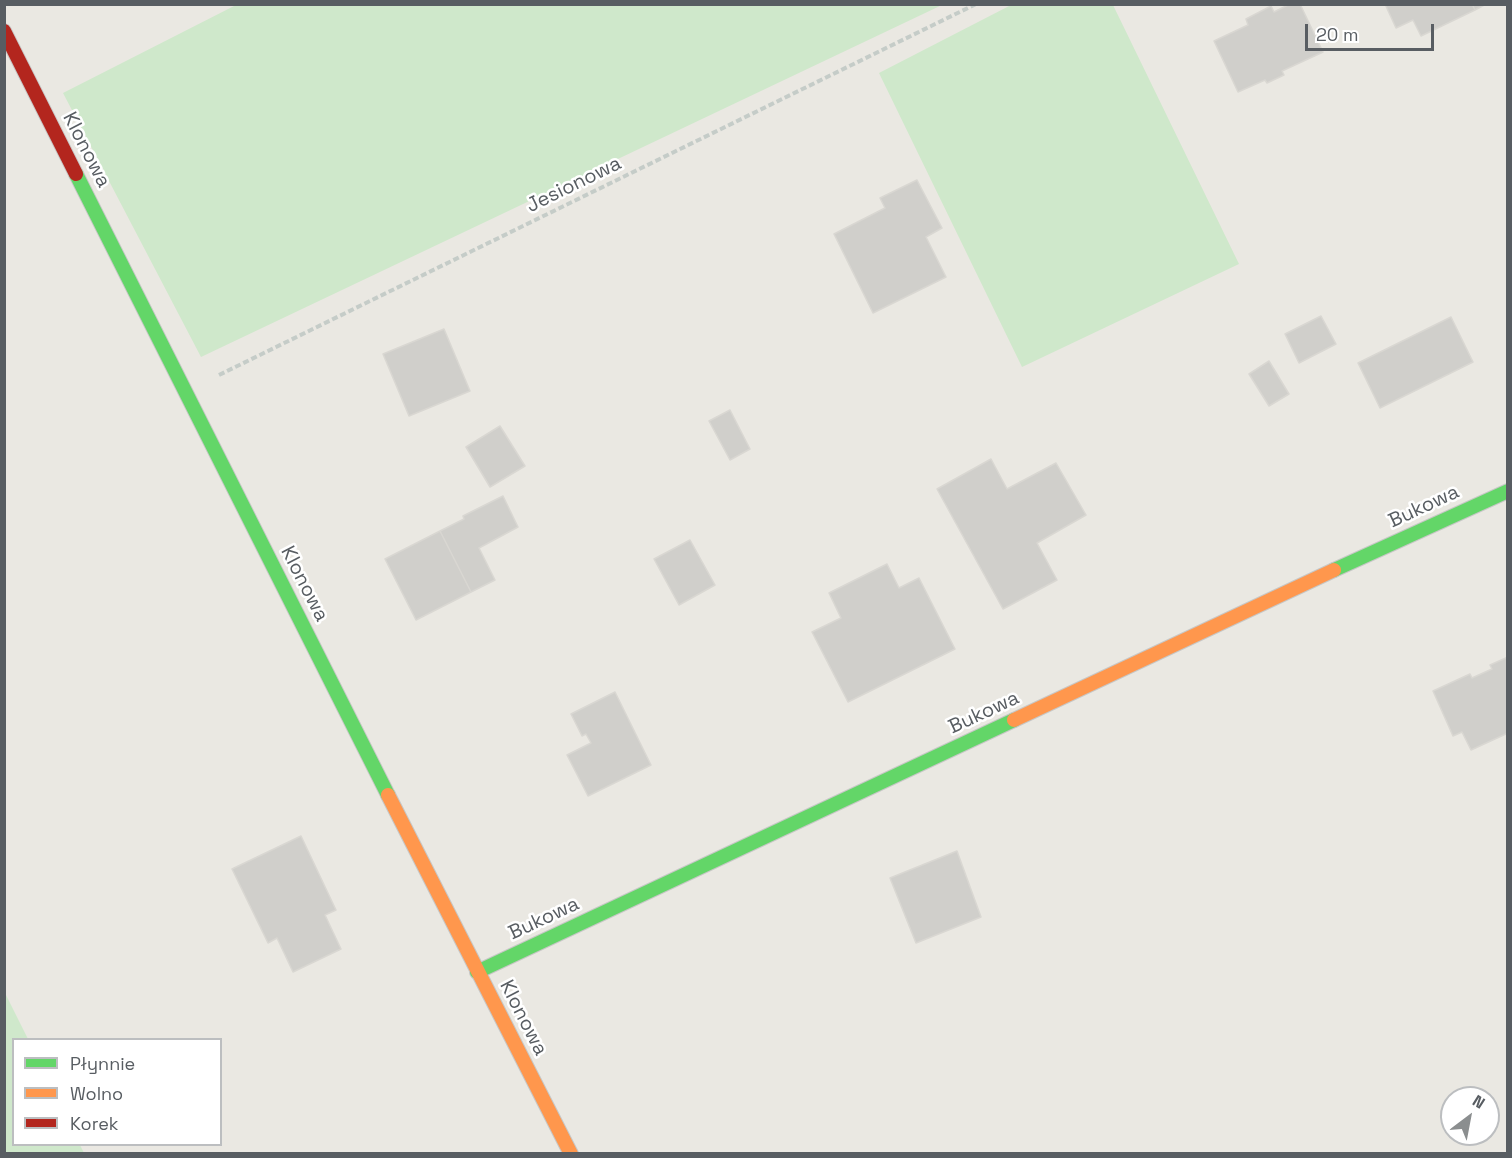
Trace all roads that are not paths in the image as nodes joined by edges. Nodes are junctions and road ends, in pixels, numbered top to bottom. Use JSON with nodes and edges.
{"nodes":[{"id":1,"x":4,"y":31,"type":"edge"},
{"id":2,"x":1508,"y":491,"type":"edge"},
{"id":3,"x":477,"y":972,"type":"junction"},
{"id":4,"x":571,"y":1154,"type":"edge"}],
"edges":[{"from":1,"to":3,"type":"street","name":"Klonowa"},
{"from":2,"to":3,"type":"street","name":"Bukowa"},
{"from":3,"to":4,"type":"street","name":"Klonowa"}]}
